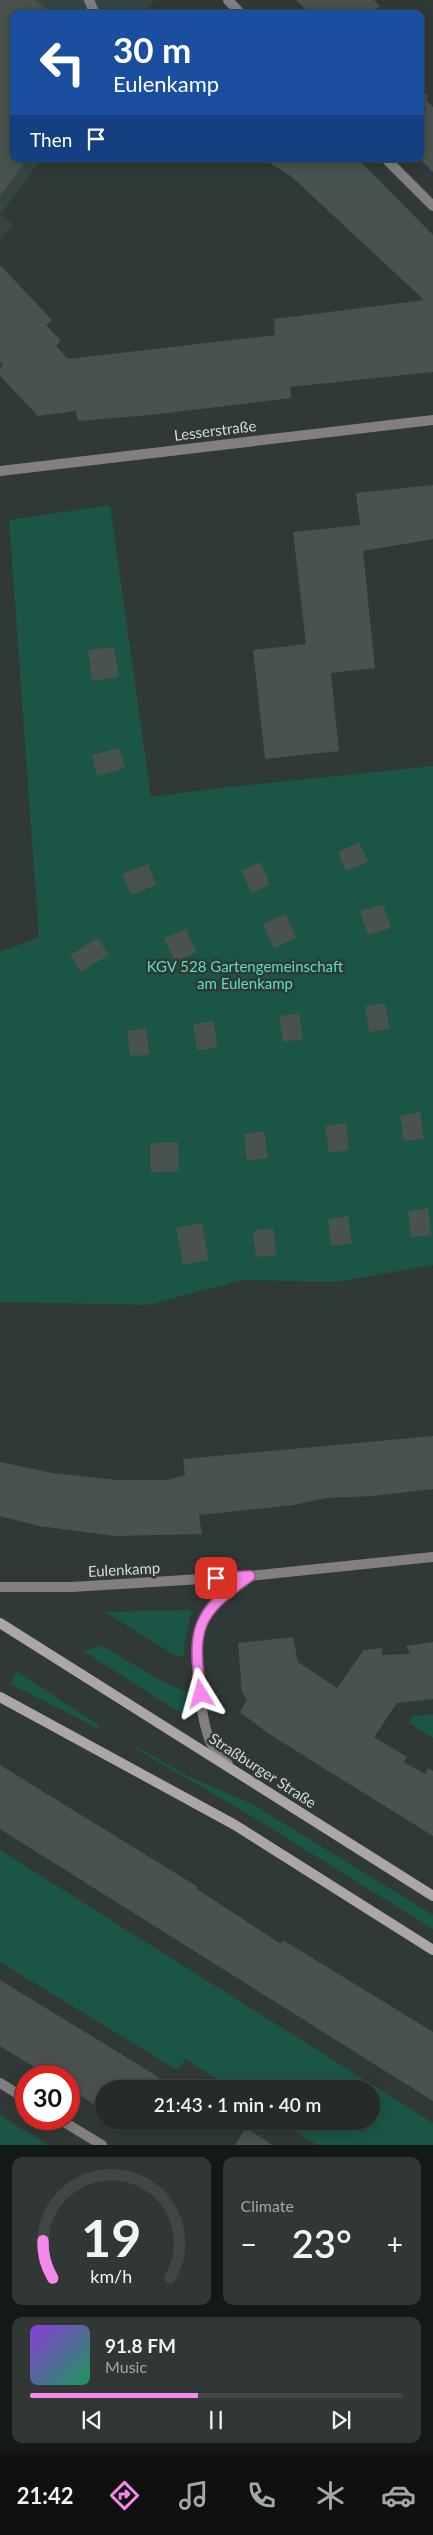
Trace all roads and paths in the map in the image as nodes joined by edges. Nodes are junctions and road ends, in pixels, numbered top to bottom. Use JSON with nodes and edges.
{"nodes":[{"id":1,"x":228,"y":0,"type":"edge"},
{"id":2,"x":237,"y":10,"type":"edge"},
{"id":3,"x":389,"y":162,"type":"edge"},
{"id":4,"x":433,"y":206,"type":"edge"},
{"id":5,"x":433,"y":420,"type":"edge"},
{"id":6,"x":0,"y":471,"type":"edge"},
{"id":7,"x":433,"y":1556,"type":"edge"},
{"id":8,"x":250,"y":1576,"type":"junction"},
{"id":9,"x":0,"y":1587,"type":"edge"},
{"id":10,"x":0,"y":1623,"type":"edge"},
{"id":11,"x":0,"y":1697,"type":"edge"},
{"id":12,"x":228,"y":1764,"type":"junction"},
{"id":13,"x":433,"y":1896,"type":"edge"},
{"id":14,"x":433,"y":1950,"type":"edge"},
{"id":15,"x":0,"y":2083,"type":"edge"},
{"id":16,"x":15,"y":2092,"type":"edge"},
{"id":17,"x":77,"y":2130,"type":"edge"},
{"id":18,"x":102,"y":2145,"type":"edge"}],
"edges":[{"from":1,"to":2,"type":"street"},
{"from":3,"to":4,"type":"street"},
{"from":5,"to":6,"type":"street","name":"Lesserstraße"},
{"from":7,"to":8,"type":"street","name":"Eulenkamp"},
{"from":8,"to":9,"type":"street","name":"Eulenkamp"},
{"from":8,"to":12,"type":"street","name":"Eulenkamp"},
{"from":10,"to":12,"type":"main road","name":"Straßburger Straße"},
{"from":11,"to":14,"type":"main road"},
{"from":12,"to":13,"type":"main road","name":"Straßburger Straße"},
{"from":15,"to":16,"type":"street"},
{"from":17,"to":18,"type":"street"}]}
